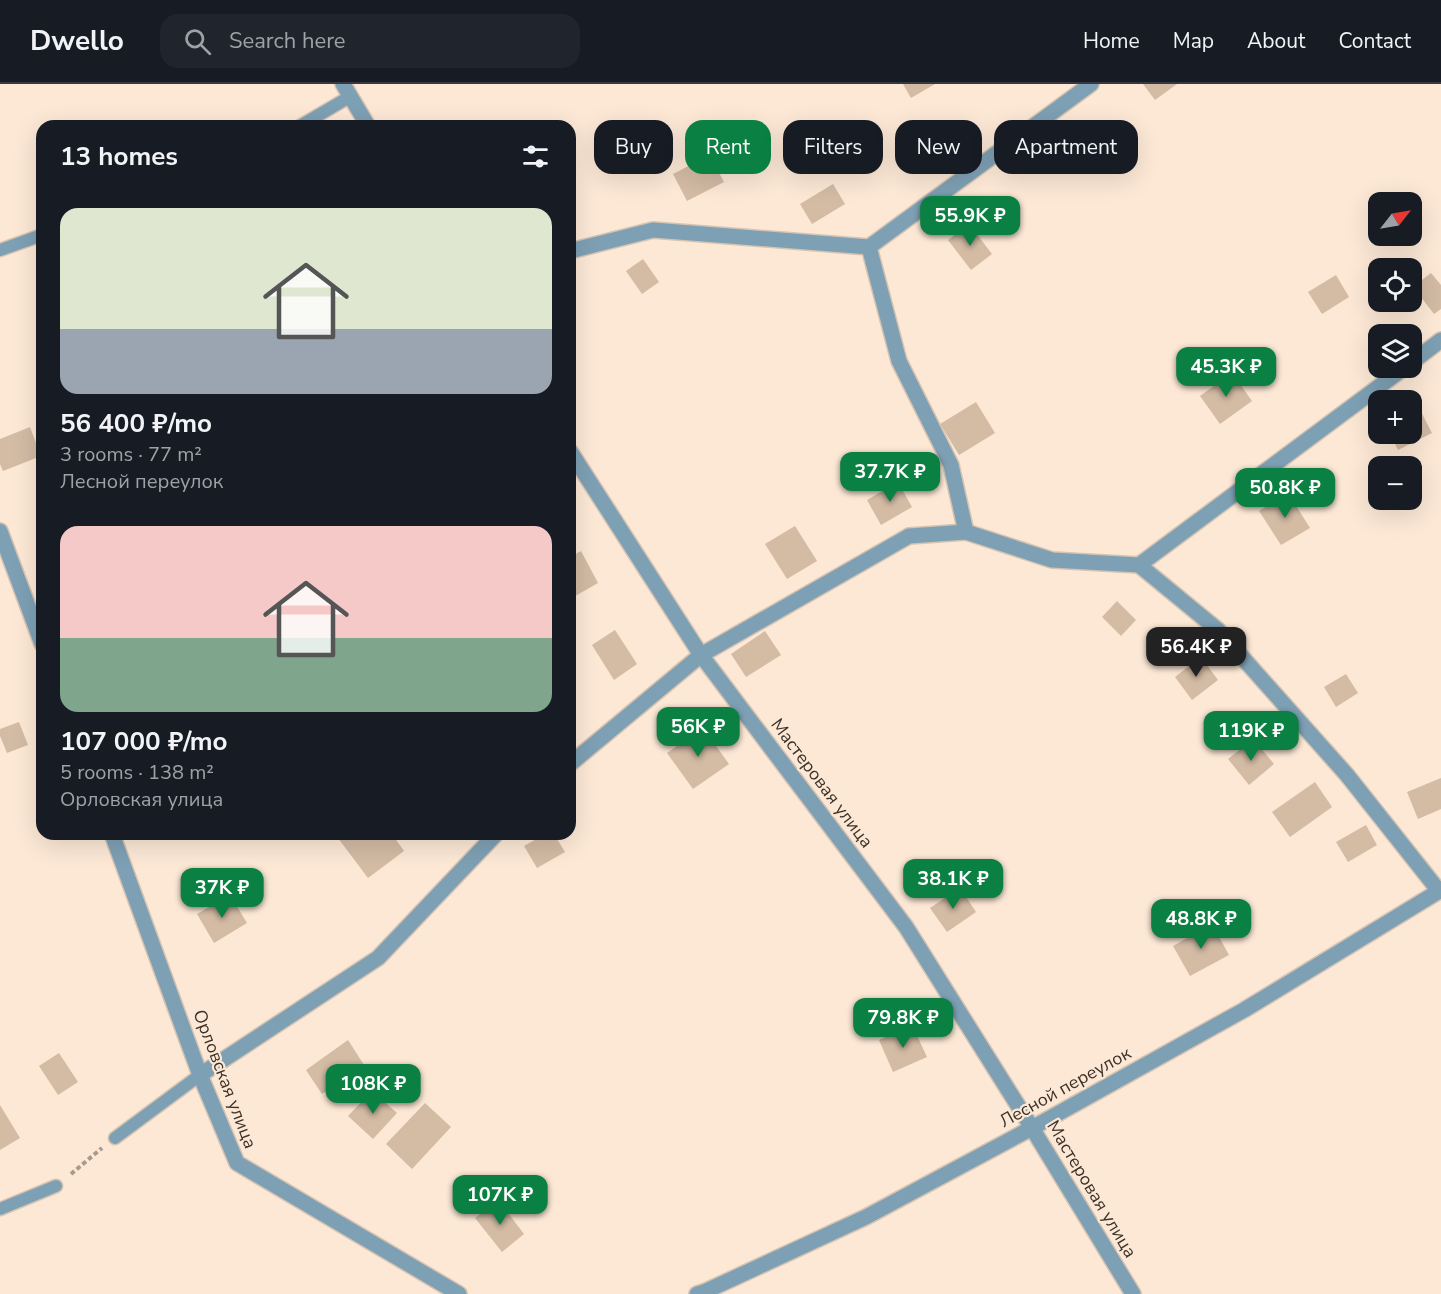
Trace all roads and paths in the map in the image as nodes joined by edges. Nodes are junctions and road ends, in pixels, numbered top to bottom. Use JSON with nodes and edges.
{"nodes":[{"id":1,"x":1091,"y":84,"type":"edge"},
{"id":2,"x":347,"y":90,"type":"edge"},
{"id":3,"x":308,"y":120,"type":"edge"},
{"id":4,"x":364,"y":120,"type":"edge"},
{"id":5,"x":36,"y":237,"type":"edge"},
{"id":6,"x":869,"y":247,"type":"junction"},
{"id":7,"x":576,"y":249,"type":"edge"},
{"id":8,"x":0,"y":250,"type":"edge"},
{"id":9,"x":1441,"y":340,"type":"edge"},
{"id":10,"x":1422,"y":354,"type":"edge"},
{"id":11,"x":1391,"y":378,"type":"edge"},
{"id":12,"x":576,"y":460,"type":"edge"},
{"id":13,"x":0,"y":531,"type":"edge"},
{"id":14,"x":966,"y":532,"type":"junction"},
{"id":15,"x":1139,"y":565,"type":"junction"},
{"id":16,"x":36,"y":628,"type":"edge"},
{"id":17,"x":700,"y":655,"type":"junction"},
{"id":18,"x":576,"y":759,"type":"edge"},
{"id":19,"x":114,"y":840,"type":"edge"},
{"id":20,"x":490,"y":840,"type":"edge"},
{"id":21,"x":1440,"y":891,"type":"edge"},
{"id":22,"x":200,"y":1075,"type":"junction"},
{"id":23,"x":1032,"y":1128,"type":"junction"},
{"id":24,"x":115,"y":1138,"type":"joint"},
{"id":25,"x":56,"y":1186,"type":"joint"},
{"id":26,"x":0,"y":1209,"type":"edge"},
{"id":27,"x":459,"y":1294,"type":"edge"},
{"id":28,"x":697,"y":1294,"type":"edge"},
{"id":29,"x":1132,"y":1294,"type":"edge"}],
"edges":[{"from":1,"to":6,"type":"street"},
{"from":2,"to":3,"type":"lane"},
{"from":2,"to":4,"type":"street"},
{"from":5,"to":8,"type":"lane"},
{"from":6,"to":7,"type":"street"},
{"from":6,"to":14,"type":"street"},
{"from":9,"to":10,"type":"street"},
{"from":11,"to":15,"type":"street"},
{"from":12,"to":17,"type":"street","name":"Мастеровая улица"},
{"from":13,"to":16,"type":"street"},
{"from":14,"to":15,"type":"street"},
{"from":14,"to":17,"type":"street"},
{"from":15,"to":21,"type":"street","name":"Лесной переулок"},
{"from":17,"to":18,"type":"street"},
{"from":17,"to":23,"type":"street","name":"Мастеровая улица"},
{"from":19,"to":22,"type":"street","name":"Орловская улица"},
{"from":20,"to":22,"type":"street"},
{"from":21,"to":23,"type":"street","name":"Лесной переулок"},
{"from":22,"to":24,"type":"lane"},
{"from":22,"to":27,"type":"street","name":"Орловская улица"},
{"from":23,"to":28,"type":"street","name":"Лесной переулок"},
{"from":23,"to":29,"type":"street","name":"Мастеровая улица"},
{"from":24,"to":25,"type":"path"},
{"from":25,"to":26,"type":"lane"}]}
